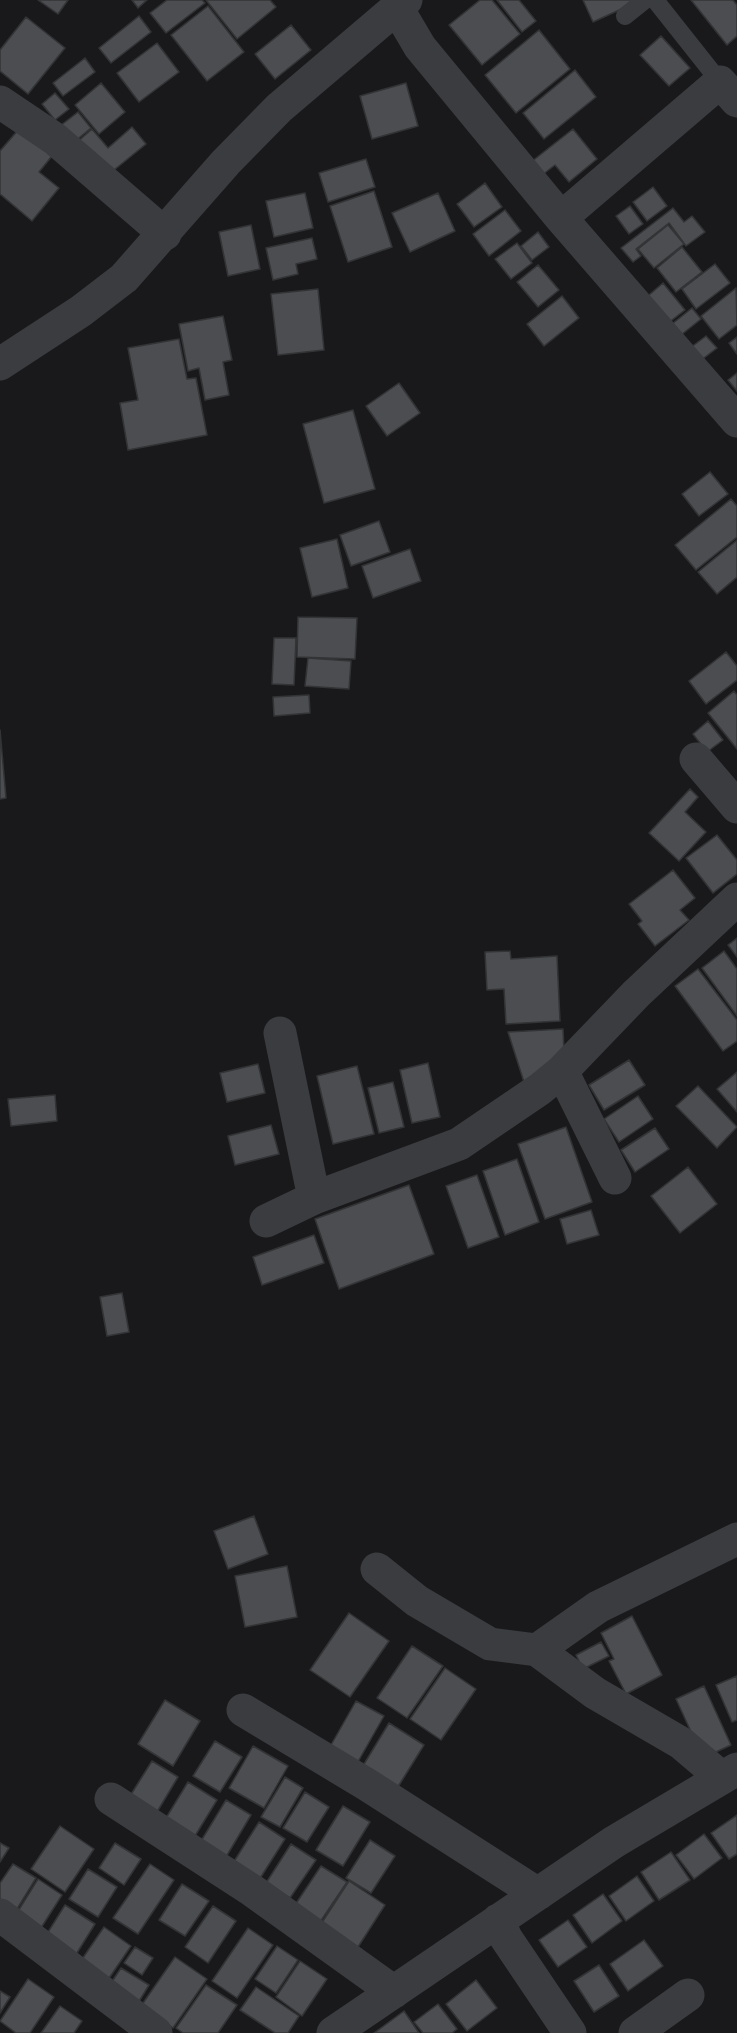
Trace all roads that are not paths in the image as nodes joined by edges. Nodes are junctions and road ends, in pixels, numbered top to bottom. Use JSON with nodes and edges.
{"nodes":[{"id":1,"x":645,"y":0,"type":"edge"},
{"id":2,"x":655,"y":0,"type":"edge"},
{"id":3,"x":402,"y":4,"type":"edge"},
{"id":4,"x":625,"y":16,"type":"dead end"},
{"id":5,"x":729,"y":92,"type":"edge"},
{"id":6,"x":0,"y":102,"type":"edge"},
{"id":7,"x":561,"y":218,"type":"junction"},
{"id":8,"x":165,"y":234,"type":"junction"},
{"id":9,"x":0,"y":364,"type":"edge"},
{"id":10,"x":737,"y":421,"type":"edge"},
{"id":11,"x":696,"y":759,"type":"dead end"},
{"id":12,"x":737,"y":807,"type":"edge"},
{"id":13,"x":737,"y":899,"type":"edge"},
{"id":14,"x":280,"y":1033,"type":"dead end"},
{"id":15,"x":562,"y":1071,"type":"junction"},
{"id":16,"x":615,"y":1178,"type":"dead end"},
{"id":17,"x":314,"y":1198,"type":"junction"},
{"id":18,"x":266,"y":1221,"type":"dead end"},
{"id":19,"x":737,"y":1539,"type":"edge"},
{"id":20,"x":377,"y":1569,"type":"dead end"},
{"id":21,"x":537,"y":1650,"type":"junction"},
{"id":22,"x":243,"y":1710,"type":"dead end"},
{"id":23,"x":729,"y":1773,"type":"edge"},
{"id":24,"x":111,"y":1799,"type":"dead end"},
{"id":25,"x":538,"y":1894,"type":"junction"},
{"id":26,"x":0,"y":1915,"type":"edge"},
{"id":27,"x":498,"y":1920,"type":"junction"},
{"id":28,"x":394,"y":1992,"type":"junction"},
{"id":29,"x":688,"y":1995,"type":"dead end"},
{"id":30,"x":156,"y":2033,"type":"edge"},
{"id":31,"x":333,"y":2033,"type":"edge"},
{"id":32,"x":570,"y":2033,"type":"edge"},
{"id":33,"x":635,"y":2033,"type":"edge"}],
"edges":[{"from":1,"to":4,"type":"lane"},
{"from":2,"to":5,"type":"lane"},
{"from":3,"to":7,"type":"street"},
{"from":3,"to":8,"type":"street"},
{"from":5,"to":7,"type":"street"},
{"from":6,"to":8,"type":"street"},
{"from":7,"to":10,"type":"street"},
{"from":8,"to":9,"type":"street"},
{"from":11,"to":12,"type":"street"},
{"from":13,"to":15,"type":"street"},
{"from":14,"to":17,"type":"street"},
{"from":15,"to":16,"type":"street"},
{"from":15,"to":17,"type":"street"},
{"from":17,"to":18,"type":"street"},
{"from":19,"to":21,"type":"street"},
{"from":20,"to":21,"type":"street"},
{"from":21,"to":23,"type":"street"},
{"from":22,"to":25,"type":"street"},
{"from":23,"to":25,"type":"street"},
{"from":24,"to":28,"type":"street"},
{"from":25,"to":27,"type":"street"},
{"from":26,"to":30,"type":"street"},
{"from":27,"to":28,"type":"street"},
{"from":27,"to":32,"type":"street"},
{"from":28,"to":31,"type":"street"},
{"from":29,"to":33,"type":"street"}]}
